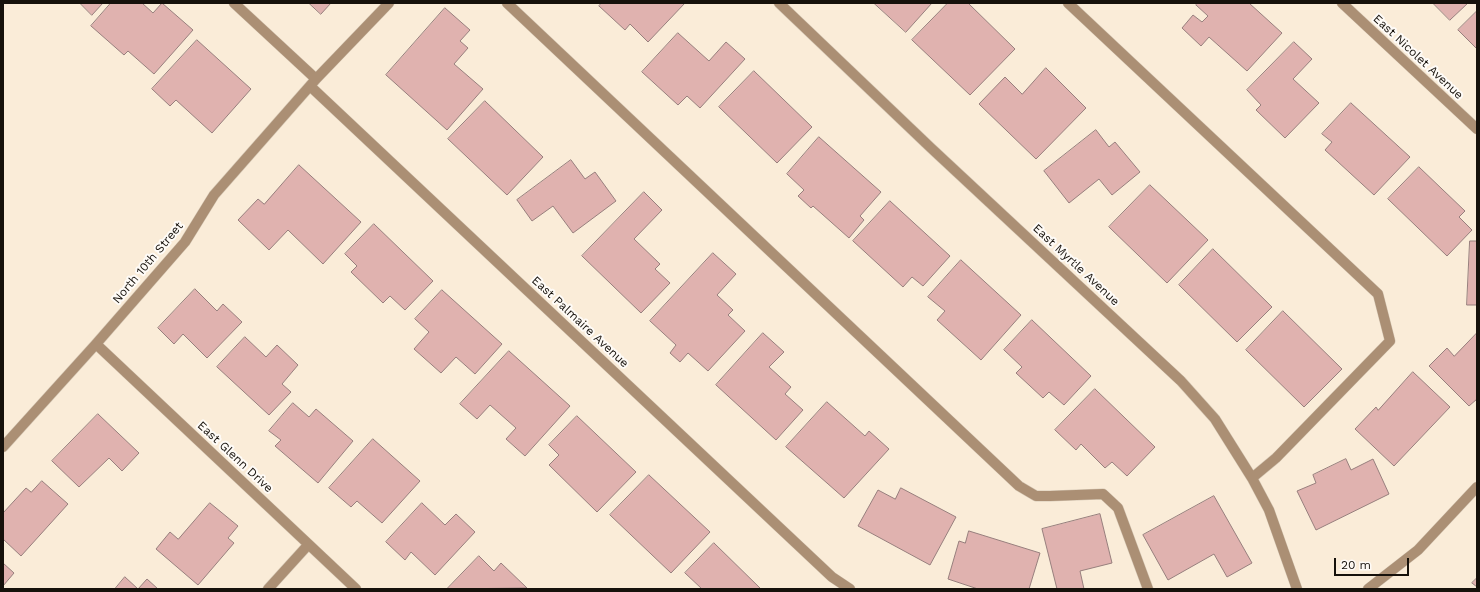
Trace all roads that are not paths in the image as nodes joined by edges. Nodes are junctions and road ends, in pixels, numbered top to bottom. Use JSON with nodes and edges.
{"nodes":[{"id":1,"x":234,"y":3,"type":"edge"},
{"id":2,"x":388,"y":3,"type":"edge"},
{"id":3,"x":507,"y":3,"type":"edge"},
{"id":4,"x":779,"y":3,"type":"edge"},
{"id":5,"x":1068,"y":3,"type":"edge"},
{"id":6,"x":1342,"y":3,"type":"edge"},
{"id":7,"x":313,"y":83,"type":"junction"},
{"id":8,"x":1477,"y":129,"type":"edge"},
{"id":9,"x":96,"y":344,"type":"junction"},
{"id":10,"x":3,"y":447,"type":"edge"},
{"id":11,"x":1252,"y":478,"type":"junction"},
{"id":12,"x":1477,"y":487,"type":"edge"},
{"id":13,"x":308,"y":545,"type":"junction"},
{"id":14,"x":268,"y":589,"type":"edge"},
{"id":15,"x":356,"y":589,"type":"edge"},
{"id":16,"x":850,"y":589,"type":"edge"},
{"id":17,"x":1148,"y":589,"type":"edge"},
{"id":18,"x":1297,"y":589,"type":"edge"},
{"id":19,"x":1368,"y":589,"type":"edge"}],
"edges":[{"from":1,"to":7,"type":"street","name":"East Palmaire Avenue"},
{"from":2,"to":7,"type":"street","name":"North 10th Street"},
{"from":3,"to":17,"type":"street"},
{"from":4,"to":11,"type":"street","name":"East Myrtle Avenue"},
{"from":5,"to":11,"type":"street"},
{"from":6,"to":8,"type":"street","name":"East Nicolet Avenue"},
{"from":7,"to":9,"type":"street","name":"North 10th Street"},
{"from":7,"to":16,"type":"street","name":"East Palmaire Avenue"},
{"from":9,"to":10,"type":"street","name":"North 10th Street"},
{"from":9,"to":13,"type":"street","name":"East Glenn Drive"},
{"from":11,"to":18,"type":"street","name":"East Myrtle Avenue"},
{"from":12,"to":19,"type":"street"},
{"from":13,"to":14,"type":"street"},
{"from":13,"to":15,"type":"street","name":"East Glenn Drive"}]}
